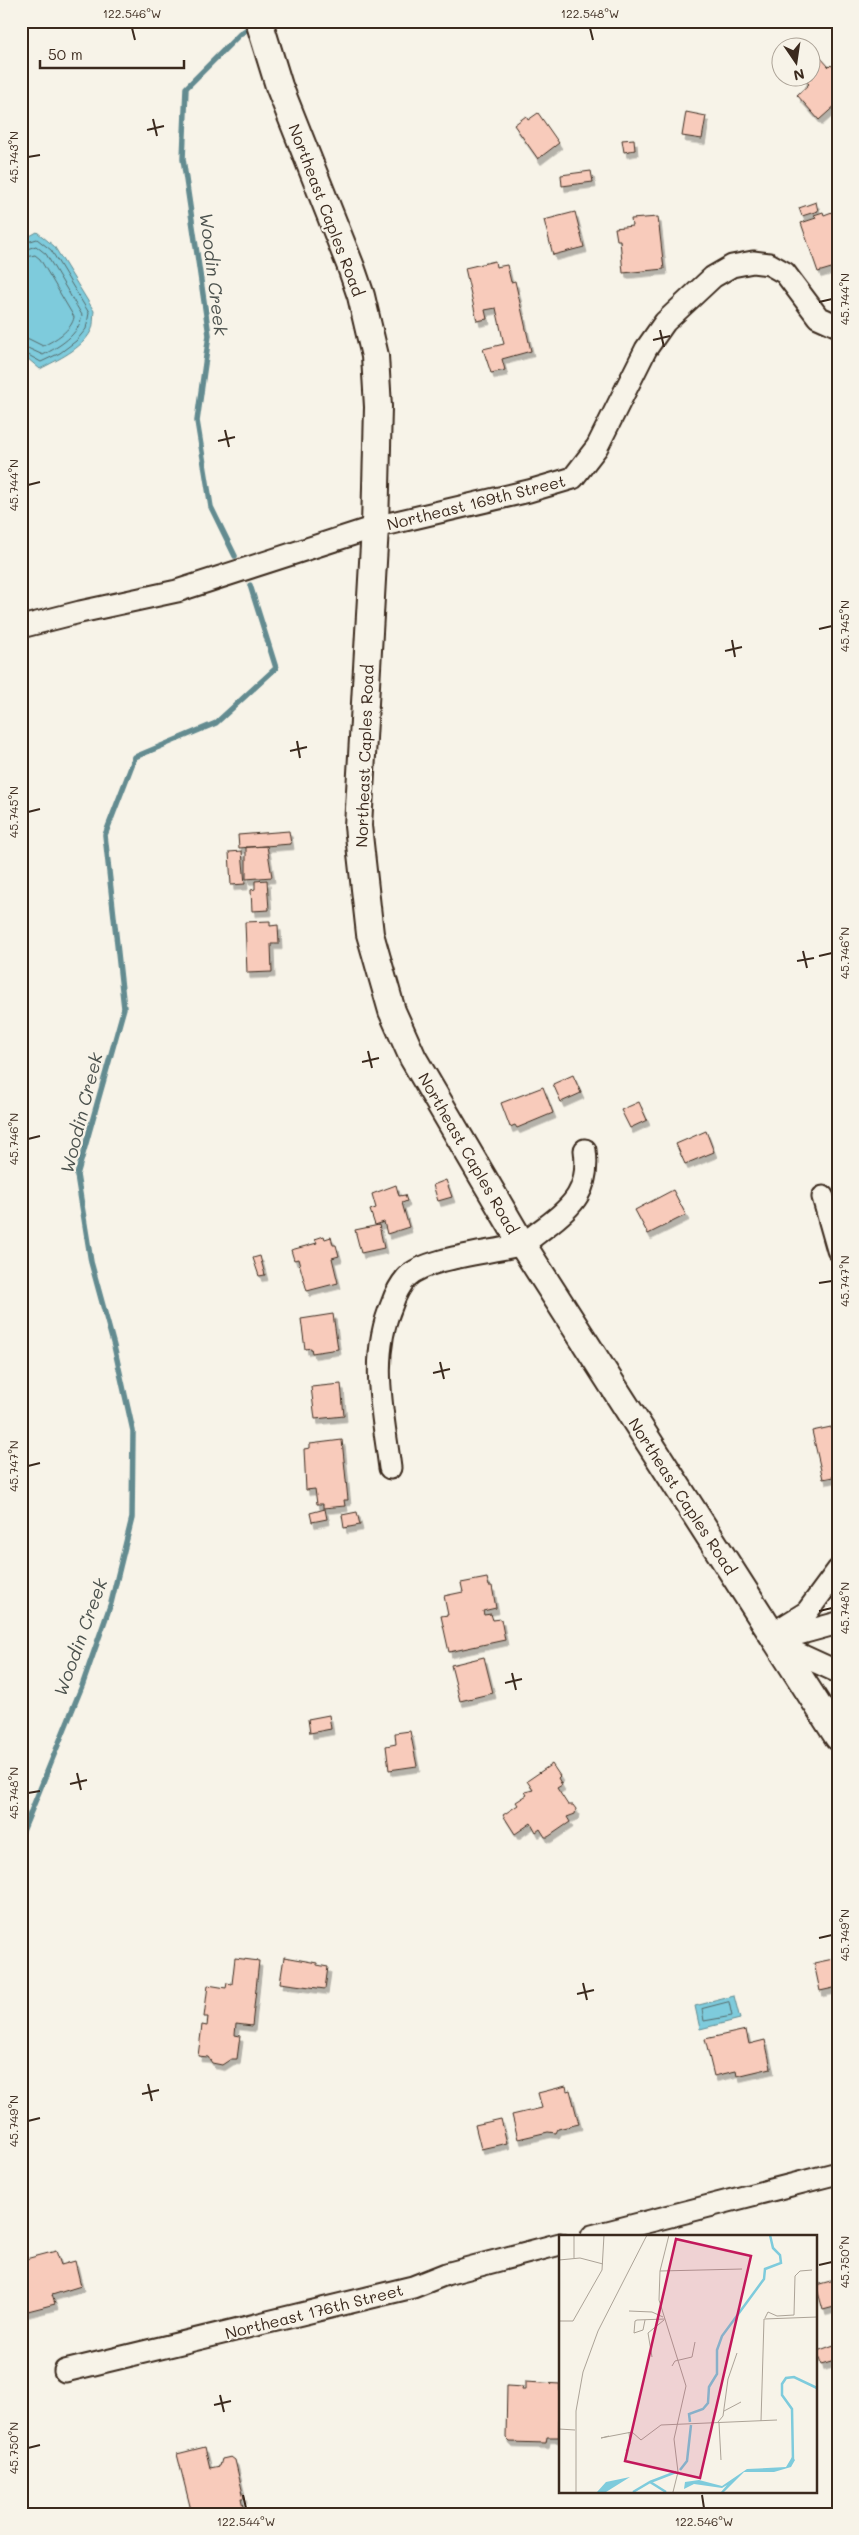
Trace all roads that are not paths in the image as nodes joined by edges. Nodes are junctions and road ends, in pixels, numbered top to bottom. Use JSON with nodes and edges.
{"nodes":[{"id":1,"x":260,"y":24,"type":"edge"},
{"id":2,"x":838,"y":326,"type":"edge"},
{"id":3,"x":375,"y":527,"type":"junction"},
{"id":4,"x":21,"y":628,"type":"edge"},
{"id":5,"x":585,"y":1150,"type":"dead end"},
{"id":6,"x":823,"y":1197,"type":"dead end"},
{"id":7,"x":522,"y":1244,"type":"junction"},
{"id":8,"x":838,"y":1250,"type":"edge"},
{"id":9,"x":390,"y":1468,"type":"dead end"},
{"id":10,"x":838,"y":1570,"type":"edge"},
{"id":11,"x":838,"y":1623,"type":"edge"},
{"id":12,"x":776,"y":1640,"type":"junction"},
{"id":13,"x":838,"y":1672,"type":"edge"},
{"id":14,"x":838,"y":1737,"type":"edge"},
{"id":15,"x":838,"y":2173,"type":"edge"},
{"id":16,"x":596,"y":2235,"type":"edge"},
{"id":17,"x":559,"y":2244,"type":"edge"},
{"id":18,"x":66,"y":2372,"type":"dead end"}],
"edges":[{"from":1,"to":3,"type":"main road","name":"Northeast Caples Road"},
{"from":2,"to":3,"type":"street","name":"Northeast 169th Street"},
{"from":3,"to":4,"type":"street","name":"Northeast 169th Street"},
{"from":3,"to":7,"type":"main road","name":"Northeast Caples Road"},
{"from":5,"to":7,"type":"street"},
{"from":6,"to":8,"type":"street"},
{"from":7,"to":9,"type":"street"},
{"from":7,"to":12,"type":"main road","name":"Northeast Caples Road"},
{"from":10,"to":12,"type":"street"},
{"from":11,"to":12,"type":"street"},
{"from":12,"to":13,"type":"street"},
{"from":12,"to":14,"type":"main road","name":"Northeast Caples Road"},
{"from":15,"to":16,"type":"street"},
{"from":17,"to":18,"type":"street","name":"Northeast 176th Street"}]}
